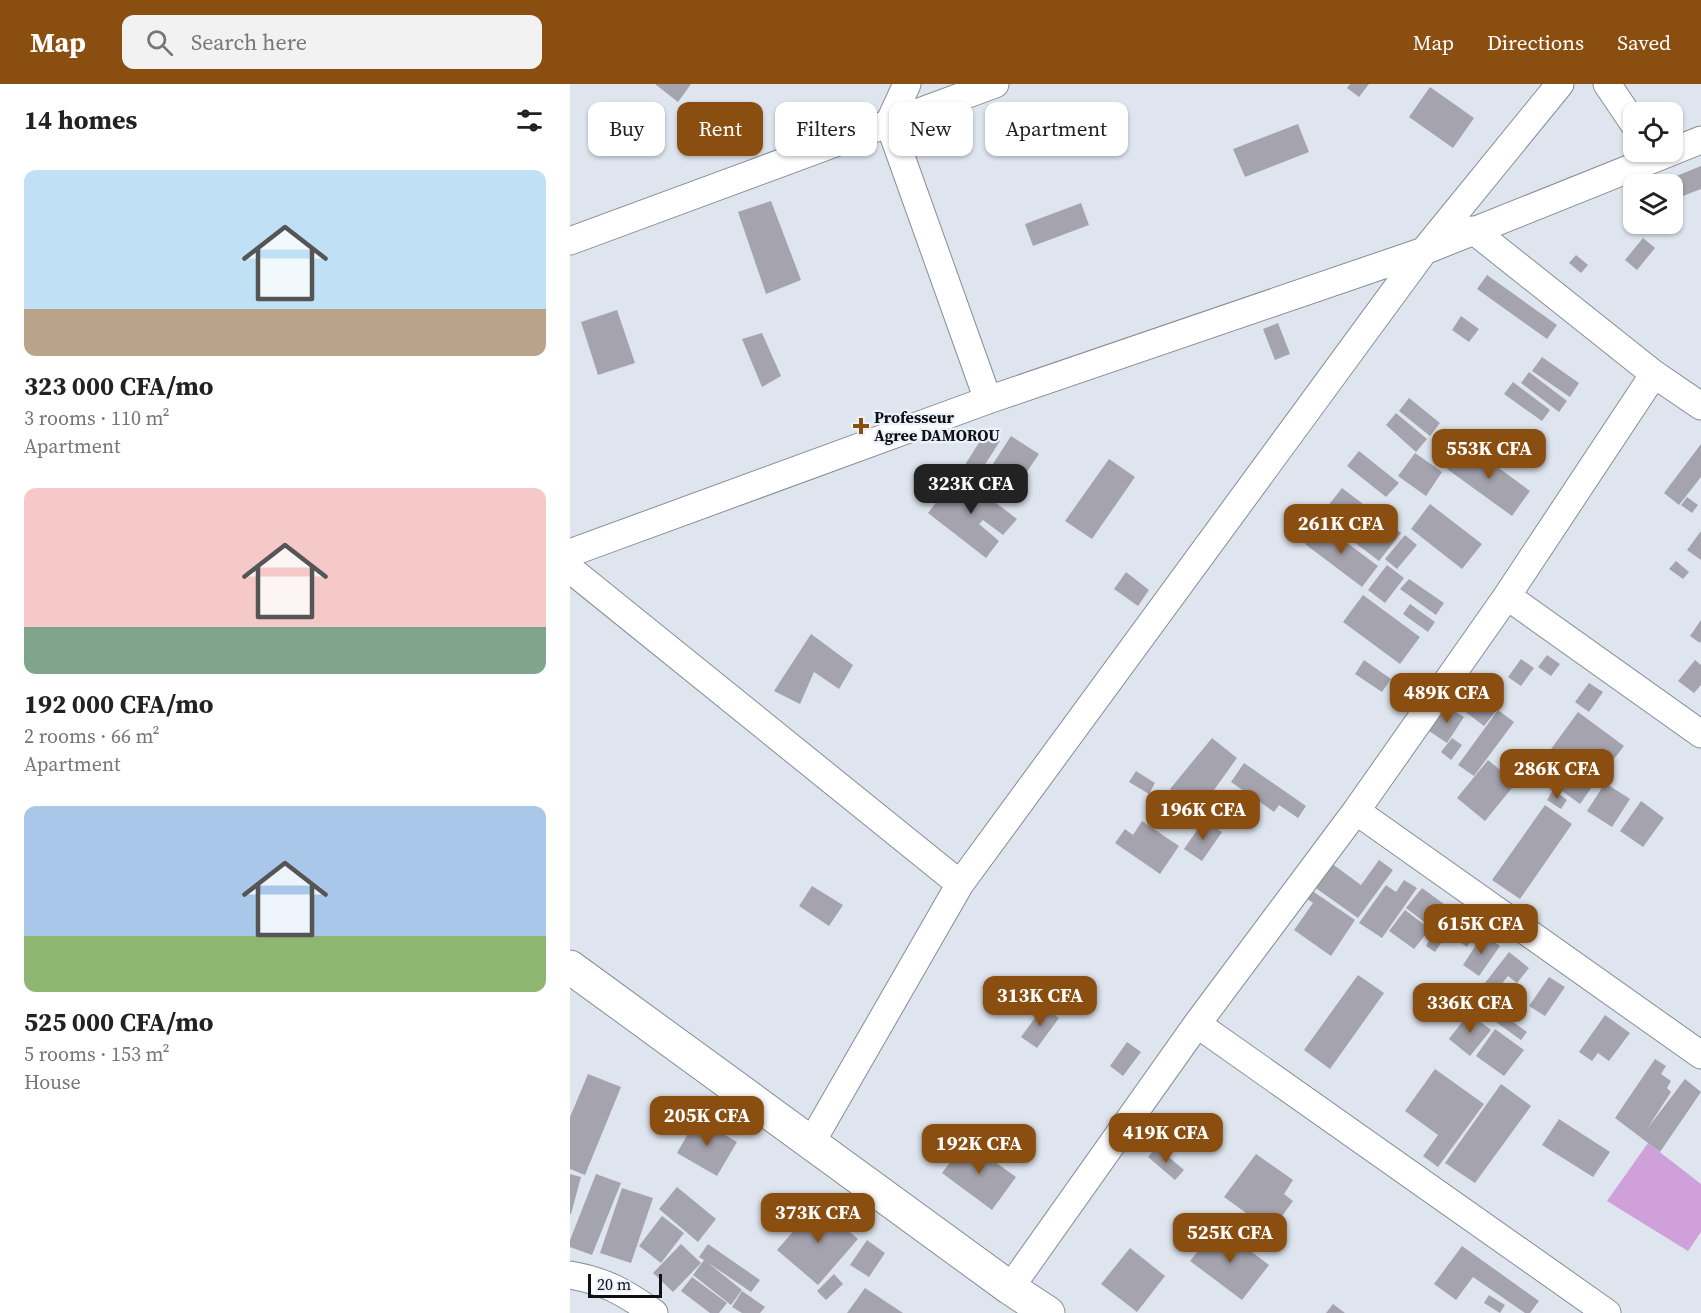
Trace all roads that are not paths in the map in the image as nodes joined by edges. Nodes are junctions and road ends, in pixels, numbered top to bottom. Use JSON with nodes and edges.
{"nodes":[{"id":1,"x":907,"y":84,"type":"edge"},
{"id":2,"x":995,"y":84,"type":"edge"},
{"id":3,"x":1560,"y":84,"type":"edge"},
{"id":4,"x":1607,"y":84,"type":"edge"},
{"id":5,"x":899,"y":102,"type":"edge"},
{"id":6,"x":946,"y":102,"type":"edge"},
{"id":7,"x":1623,"y":108,"type":"edge"},
{"id":8,"x":889,"y":123,"type":"edge"},
{"id":9,"x":1701,"y":140,"type":"edge"},
{"id":10,"x":1683,"y":146,"type":"edge"},
{"id":11,"x":901,"y":156,"type":"edge"},
{"id":12,"x":1637,"y":162,"type":"edge"},
{"id":13,"x":1473,"y":230,"type":"junction"},
{"id":14,"x":570,"y":242,"type":"edge"},
{"id":15,"x":1424,"y":251,"type":"junction"},
{"id":16,"x":1654,"y":374,"type":"junction"},
{"id":17,"x":988,"y":400,"type":"junction"},
{"id":18,"x":1701,"y":406,"type":"edge"},
{"id":19,"x":570,"y":554,"type":"edge"},
{"id":20,"x":570,"y":568,"type":"edge"},
{"id":21,"x":1508,"y":596,"type":"junction"},
{"id":22,"x":1701,"y":734,"type":"edge"},
{"id":23,"x":1356,"y":811,"type":"junction"},
{"id":24,"x":960,"y":884,"type":"junction"},
{"id":25,"x":570,"y":967,"type":"edge"},
{"id":26,"x":1197,"y":1024,"type":"junction"},
{"id":27,"x":1701,"y":1055,"type":"edge"},
{"id":28,"x":810,"y":1143,"type":"junction"},
{"id":29,"x":570,"y":1275,"type":"edge"},
{"id":30,"x":1010,"y":1288,"type":"junction"},
{"id":31,"x":654,"y":1313,"type":"edge"},
{"id":32,"x":1048,"y":1313,"type":"edge"},
{"id":33,"x":1607,"y":1313,"type":"edge"}],
"edges":[{"from":1,"to":5,"type":"street"},
{"from":2,"to":6,"type":"street"},
{"from":3,"to":15,"type":"street"},
{"from":4,"to":7,"type":"street"},
{"from":8,"to":14,"type":"street"},
{"from":9,"to":10,"type":"street"},
{"from":11,"to":17,"type":"street"},
{"from":12,"to":13,"type":"street"},
{"from":13,"to":15,"type":"street"},
{"from":13,"to":16,"type":"street"},
{"from":15,"to":17,"type":"street"},
{"from":15,"to":24,"type":"street"},
{"from":16,"to":18,"type":"street"},
{"from":16,"to":21,"type":"street"},
{"from":17,"to":19,"type":"street"},
{"from":20,"to":24,"type":"street"},
{"from":21,"to":22,"type":"street"},
{"from":21,"to":23,"type":"street"},
{"from":23,"to":26,"type":"street"},
{"from":23,"to":27,"type":"street"},
{"from":24,"to":28,"type":"street"},
{"from":25,"to":28,"type":"street"},
{"from":26,"to":30,"type":"street"},
{"from":26,"to":33,"type":"street"},
{"from":28,"to":30,"type":"street"},
{"from":29,"to":31,"type":"street"},
{"from":30,"to":32,"type":"street"}]}
